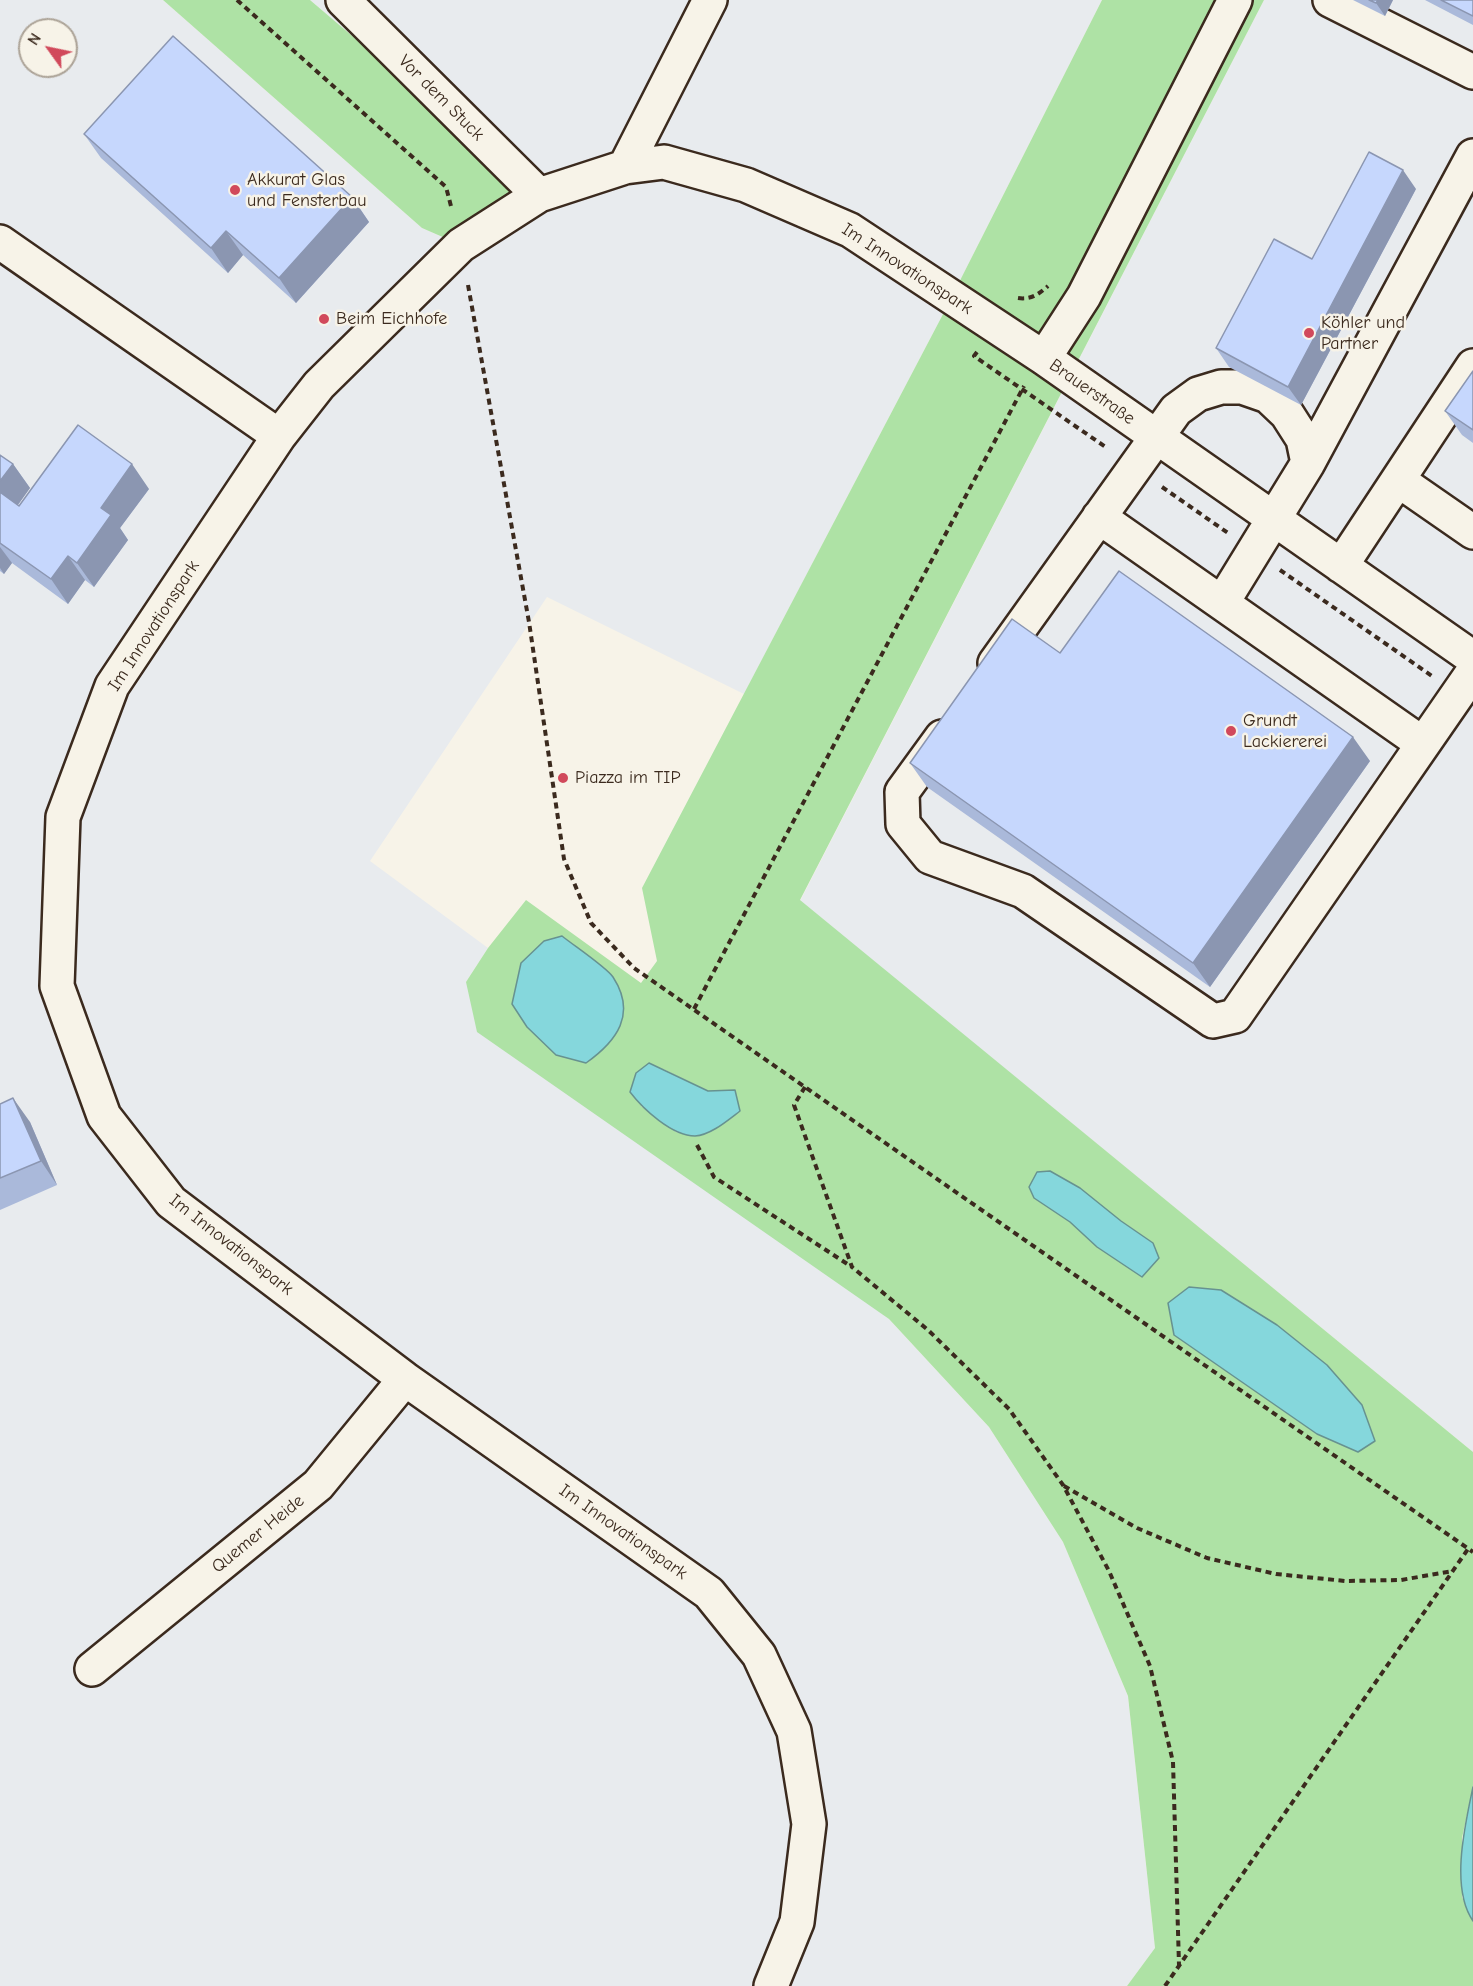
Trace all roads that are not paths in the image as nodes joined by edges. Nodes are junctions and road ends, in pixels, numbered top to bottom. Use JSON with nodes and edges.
{"nodes":[{"id":1,"x":343,"y":0,"type":"edge"},
{"id":2,"x":710,"y":0,"type":"edge"},
{"id":3,"x":1235,"y":0,"type":"edge"},
{"id":4,"x":1330,"y":0,"type":"edge"},
{"id":5,"x":1473,"y":72,"type":"edge"},
{"id":6,"x":1473,"y":156,"type":"edge"},
{"id":7,"x":625,"y":167,"type":"junction"},
{"id":8,"x":539,"y":195,"type":"junction"},
{"id":9,"x":0,"y":242,"type":"edge"},
{"id":10,"x":1044,"y":358,"type":"junction"},
{"id":11,"x":1473,"y":366,"type":"edge"},
{"id":12,"x":279,"y":436,"type":"junction"},
{"id":13,"x":1157,"y":438,"type":"junction"},
{"id":14,"x":1308,"y":463,"type":"junction"},
{"id":15,"x":1398,"y":480,"type":"junction"},
{"id":16,"x":1099,"y":517,"type":"junction"},
{"id":17,"x":1274,"y":520,"type":"junction"},
{"id":18,"x":1473,"y":532,"type":"edge"},
{"id":19,"x":1341,"y":566,"type":"junction"},
{"id":20,"x":1222,"y":603,"type":"junction"},
{"id":21,"x":1473,"y":658,"type":"edge"},
{"id":22,"x":1465,"y":683,"type":"edge"},
{"id":23,"x":977,"y":688,"type":"edge"},
{"id":24,"x":957,"y":716,"type":"edge"},
{"id":25,"x":1423,"y":744,"type":"junction"},
{"id":26,"x":405,"y":1379,"type":"junction"},
{"id":27,"x":92,"y":1669,"type":"dead end"},
{"id":28,"x":771,"y":1986,"type":"edge"}],
"edges":[{"from":1,"to":8,"type":"street","name":"Vor dem Stuck"},
{"from":2,"to":7,"type":"street"},
{"from":3,"to":10,"type":"street","name":"Brauerstraße"},
{"from":4,"to":5,"type":"street"},
{"from":6,"to":14,"type":"street"},
{"from":7,"to":8,"type":"street","name":"Im Innovationspark"},
{"from":7,"to":10,"type":"street","name":"Im Innovationspark"},
{"from":8,"to":12,"type":"street","name":"Im Innovationspark"},
{"from":9,"to":12,"type":"street"},
{"from":10,"to":13,"type":"street","name":"Brauerstraße"},
{"from":11,"to":15,"type":"street"},
{"from":12,"to":26,"type":"street","name":"Im Innovationspark"},
{"from":13,"to":14,"type":"street"},
{"from":13,"to":16,"type":"street"},
{"from":13,"to":17,"type":"street","name":"Brauerstraße"},
{"from":14,"to":17,"type":"street"},
{"from":15,"to":18,"type":"street"},
{"from":15,"to":19,"type":"street"},
{"from":16,"to":20,"type":"street"},
{"from":16,"to":23,"type":"street"},
{"from":17,"to":19,"type":"street","name":"Brauerstraße"},
{"from":17,"to":20,"type":"street"},
{"from":19,"to":21,"type":"street","name":"Brauerstraße"},
{"from":20,"to":25,"type":"street"},
{"from":22,"to":25,"type":"street"},
{"from":24,"to":25,"type":"street"},
{"from":26,"to":27,"type":"street","name":"Quemer Heide"},
{"from":26,"to":28,"type":"street","name":"Im Innovationspark"}]}
